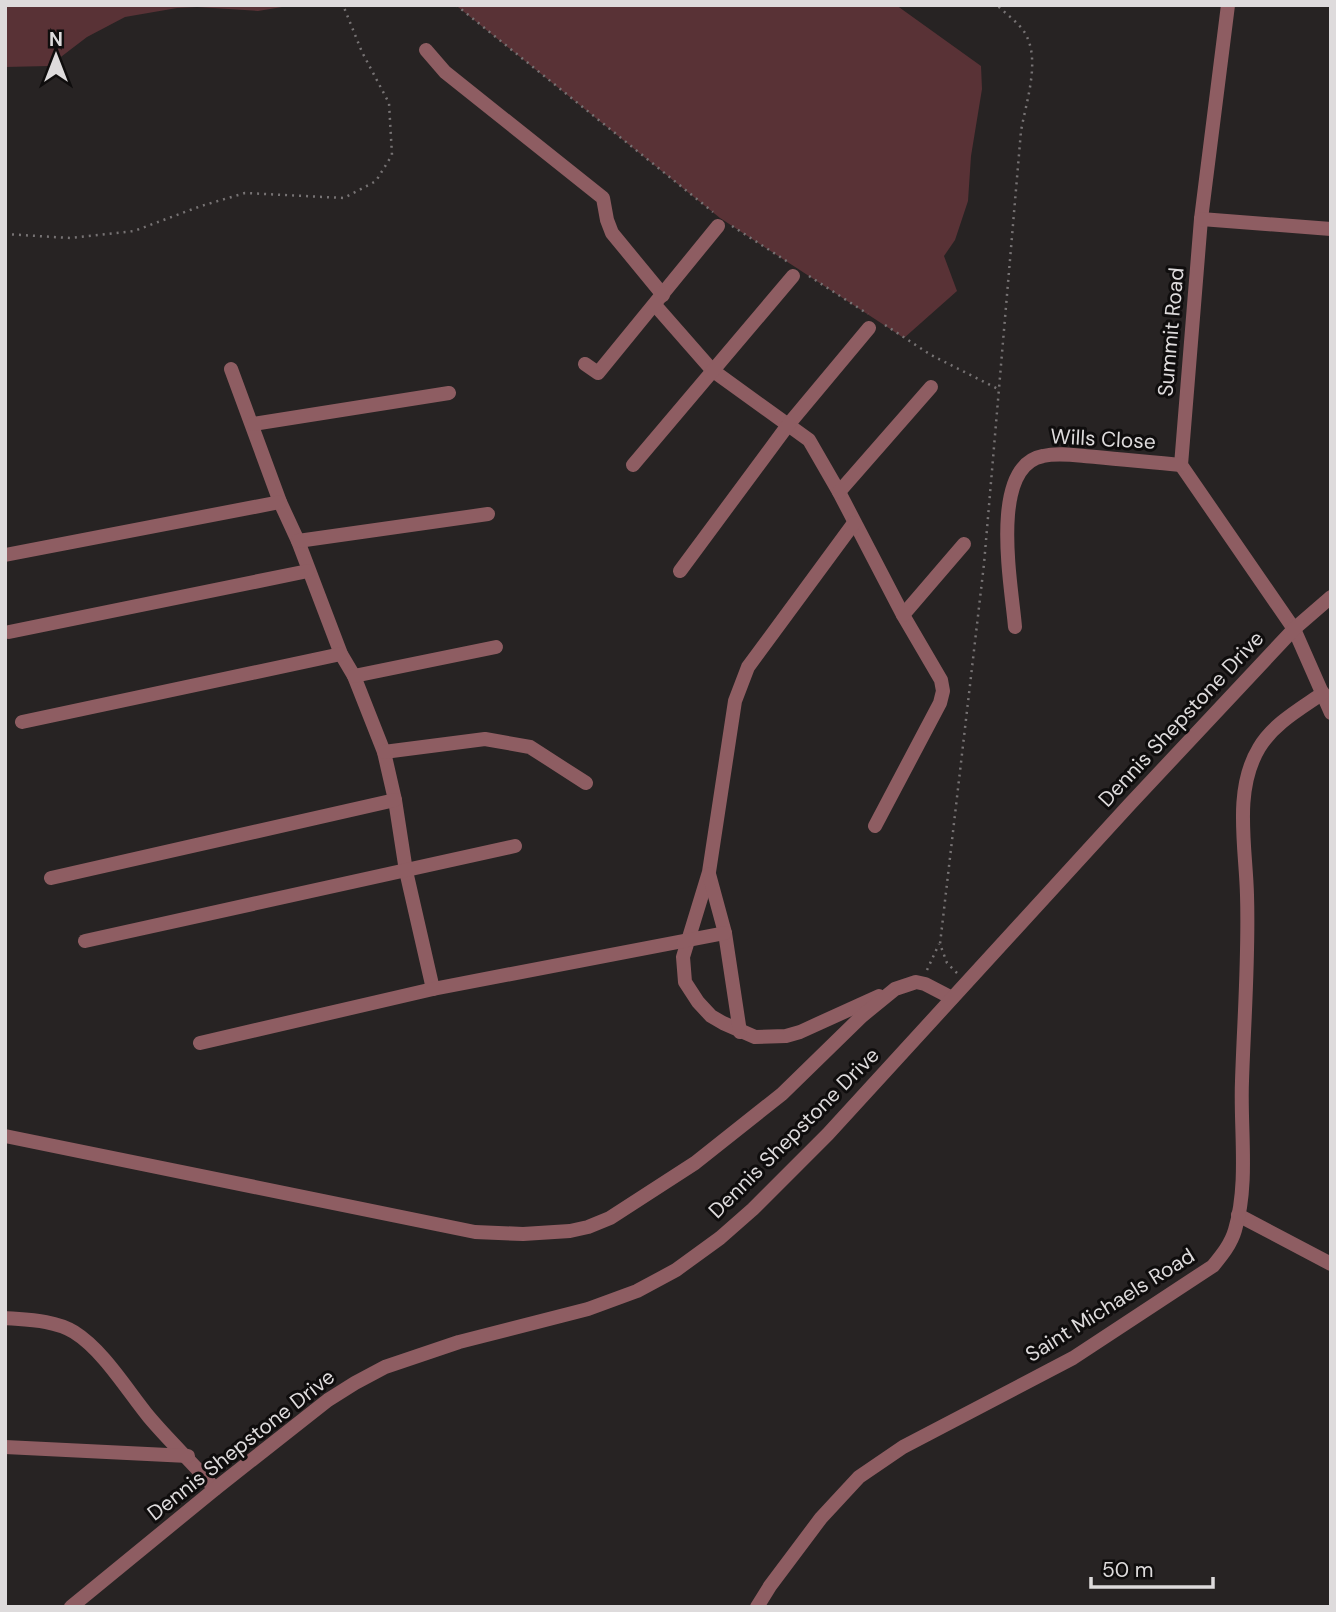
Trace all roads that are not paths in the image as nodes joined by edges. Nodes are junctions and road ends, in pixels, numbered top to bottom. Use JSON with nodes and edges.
{"nodes":[{"id":1,"x":1228,"y":5,"type":"edge"},
{"id":2,"x":426,"y":50,"type":"dead end"},
{"id":3,"x":1201,"y":219,"type":"junction"},
{"id":4,"x":723,"y":223,"type":"road end"},
{"id":5,"x":1331,"y":229,"type":"edge"},
{"id":6,"x":796,"y":273,"type":"road end"},
{"id":7,"x":659,"y":300,"type":"junction"},
{"id":8,"x":869,"y":328,"type":"dead end"},
{"id":9,"x":585,"y":365,"type":"dead end"},
{"id":10,"x":231,"y":369,"type":"dead end"},
{"id":11,"x":712,"y":370,"type":"junction"},
{"id":12,"x":931,"y":387,"type":"dead end"},
{"id":13,"x":449,"y":393,"type":"dead end"},
{"id":14,"x":253,"y":424,"type":"junction"},
{"id":15,"x":788,"y":425,"type":"junction"},
{"id":16,"x":633,"y":465,"type":"dead end"},
{"id":17,"x":1181,"y":465,"type":"junction"},
{"id":18,"x":839,"y":492,"type":"junction"},
{"id":19,"x":279,"y":502,"type":"junction"},
{"id":20,"x":488,"y":514,"type":"dead end"},
{"id":21,"x":854,"y":523,"type":"junction"},
{"id":22,"x":298,"y":541,"type":"junction"},
{"id":23,"x":964,"y":544,"type":"dead end"},
{"id":24,"x":5,"y":555,"type":"edge"},
{"id":25,"x":680,"y":571,"type":"dead end"},
{"id":26,"x":308,"y":572,"type":"junction"},
{"id":27,"x":1331,"y":597,"type":"edge"},
{"id":28,"x":903,"y":615,"type":"junction"},
{"id":29,"x":1015,"y":627,"type":"dead end"},
{"id":30,"x":1294,"y":629,"type":"junction"},
{"id":31,"x":9,"y":632,"type":"dead end"},
{"id":32,"x":496,"y":647,"type":"dead end"},
{"id":33,"x":341,"y":654,"type":"junction"},
{"id":34,"x":354,"y":676,"type":"junction"},
{"id":35,"x":1323,"y":693,"type":"junction"},
{"id":36,"x":1331,"y":713,"type":"edge"},
{"id":37,"x":22,"y":722,"type":"dead end"},
{"id":38,"x":384,"y":752,"type":"junction"},
{"id":39,"x":586,"y":783,"type":"dead end"},
{"id":40,"x":395,"y":800,"type":"junction"},
{"id":41,"x":876,"y":826,"type":"dead end"},
{"id":42,"x":515,"y":846,"type":"dead end"},
{"id":43,"x":406,"y":871,"type":"junction"},
{"id":44,"x":709,"y":872,"type":"junction"},
{"id":45,"x":51,"y":878,"type":"dead end"},
{"id":46,"x":724,"y":933,"type":"junction"},
{"id":47,"x":687,"y":939,"type":"junction"},
{"id":48,"x":85,"y":941,"type":"dead end"},
{"id":49,"x":433,"y":989,"type":"junction"},
{"id":50,"x":895,"y":989,"type":"junction"},
{"id":51,"x":952,"y":998,"type":"junction"},
{"id":52,"x":740,"y":1032,"type":"junction"},
{"id":53,"x":200,"y":1043,"type":"dead end"},
{"id":54,"x":5,"y":1136,"type":"edge"},
{"id":55,"x":1238,"y":1215,"type":"junction"},
{"id":56,"x":1331,"y":1264,"type":"edge"},
{"id":57,"x":5,"y":1318,"type":"edge"},
{"id":58,"x":5,"y":1447,"type":"edge"},
{"id":59,"x":188,"y":1456,"type":"junction"},
{"id":60,"x":215,"y":1489,"type":"junction"},
{"id":61,"x":71,"y":1607,"type":"edge"},
{"id":62,"x":757,"y":1607,"type":"edge"}],
"edges":[{"from":1,"to":3,"type":"street","name":"Summit Road"},
{"from":2,"to":7,"type":"street"},
{"from":3,"to":5,"type":"street"},
{"from":3,"to":17,"type":"street","name":"Summit Road"},
{"from":4,"to":7,"type":"street"},
{"from":6,"to":11,"type":"street"},
{"from":7,"to":9,"type":"street"},
{"from":7,"to":11,"type":"street"},
{"from":8,"to":15,"type":"street"},
{"from":10,"to":14,"type":"street"},
{"from":11,"to":15,"type":"street"},
{"from":11,"to":16,"type":"street"},
{"from":12,"to":18,"type":"street"},
{"from":13,"to":14,"type":"street"},
{"from":14,"to":19,"type":"street"},
{"from":15,"to":18,"type":"street"},
{"from":15,"to":25,"type":"street"},
{"from":17,"to":29,"type":"street","name":"Wills Close"},
{"from":17,"to":30,"type":"street"},
{"from":18,"to":21,"type":"street"},
{"from":19,"to":22,"type":"street"},
{"from":19,"to":24,"type":"street"},
{"from":20,"to":22,"type":"street"},
{"from":21,"to":28,"type":"street"},
{"from":21,"to":44,"type":"street"},
{"from":22,"to":26,"type":"street"},
{"from":23,"to":28,"type":"street"},
{"from":26,"to":31,"type":"street"},
{"from":26,"to":33,"type":"street"},
{"from":27,"to":30,"type":"street","name":"Dennis Shepstone Drive"},
{"from":28,"to":41,"type":"street"},
{"from":30,"to":35,"type":"street"},
{"from":30,"to":51,"type":"street","name":"Dennis Shepstone Drive"},
{"from":32,"to":34,"type":"street"},
{"from":33,"to":34,"type":"street"},
{"from":33,"to":37,"type":"street"},
{"from":34,"to":38,"type":"street"},
{"from":35,"to":36,"type":"street"},
{"from":35,"to":55,"type":"street","name":"Saint Michaels Road"},
{"from":38,"to":39,"type":"street"},
{"from":38,"to":40,"type":"street"},
{"from":40,"to":43,"type":"street"},
{"from":40,"to":45,"type":"street"},
{"from":42,"to":43,"type":"street"},
{"from":43,"to":48,"type":"street"},
{"from":43,"to":49,"type":"street"},
{"from":44,"to":46,"type":"street"},
{"from":44,"to":47,"type":"street"},
{"from":46,"to":47,"type":"street"},
{"from":46,"to":52,"type":"street"},
{"from":47,"to":49,"type":"street"},
{"from":47,"to":52,"type":"street"},
{"from":49,"to":53,"type":"street"},
{"from":50,"to":51,"type":"street"},
{"from":50,"to":52,"type":"street"},
{"from":50,"to":54,"type":"street"},
{"from":51,"to":60,"type":"street","name":"Dennis Shepstone Drive"},
{"from":55,"to":56,"type":"street"},
{"from":55,"to":62,"type":"street","name":"Saint Michaels Road"},
{"from":57,"to":59,"type":"street"},
{"from":58,"to":59,"type":"street"},
{"from":59,"to":60,"type":"street"},
{"from":60,"to":61,"type":"street","name":"Dennis Shepstone Drive"}]}
